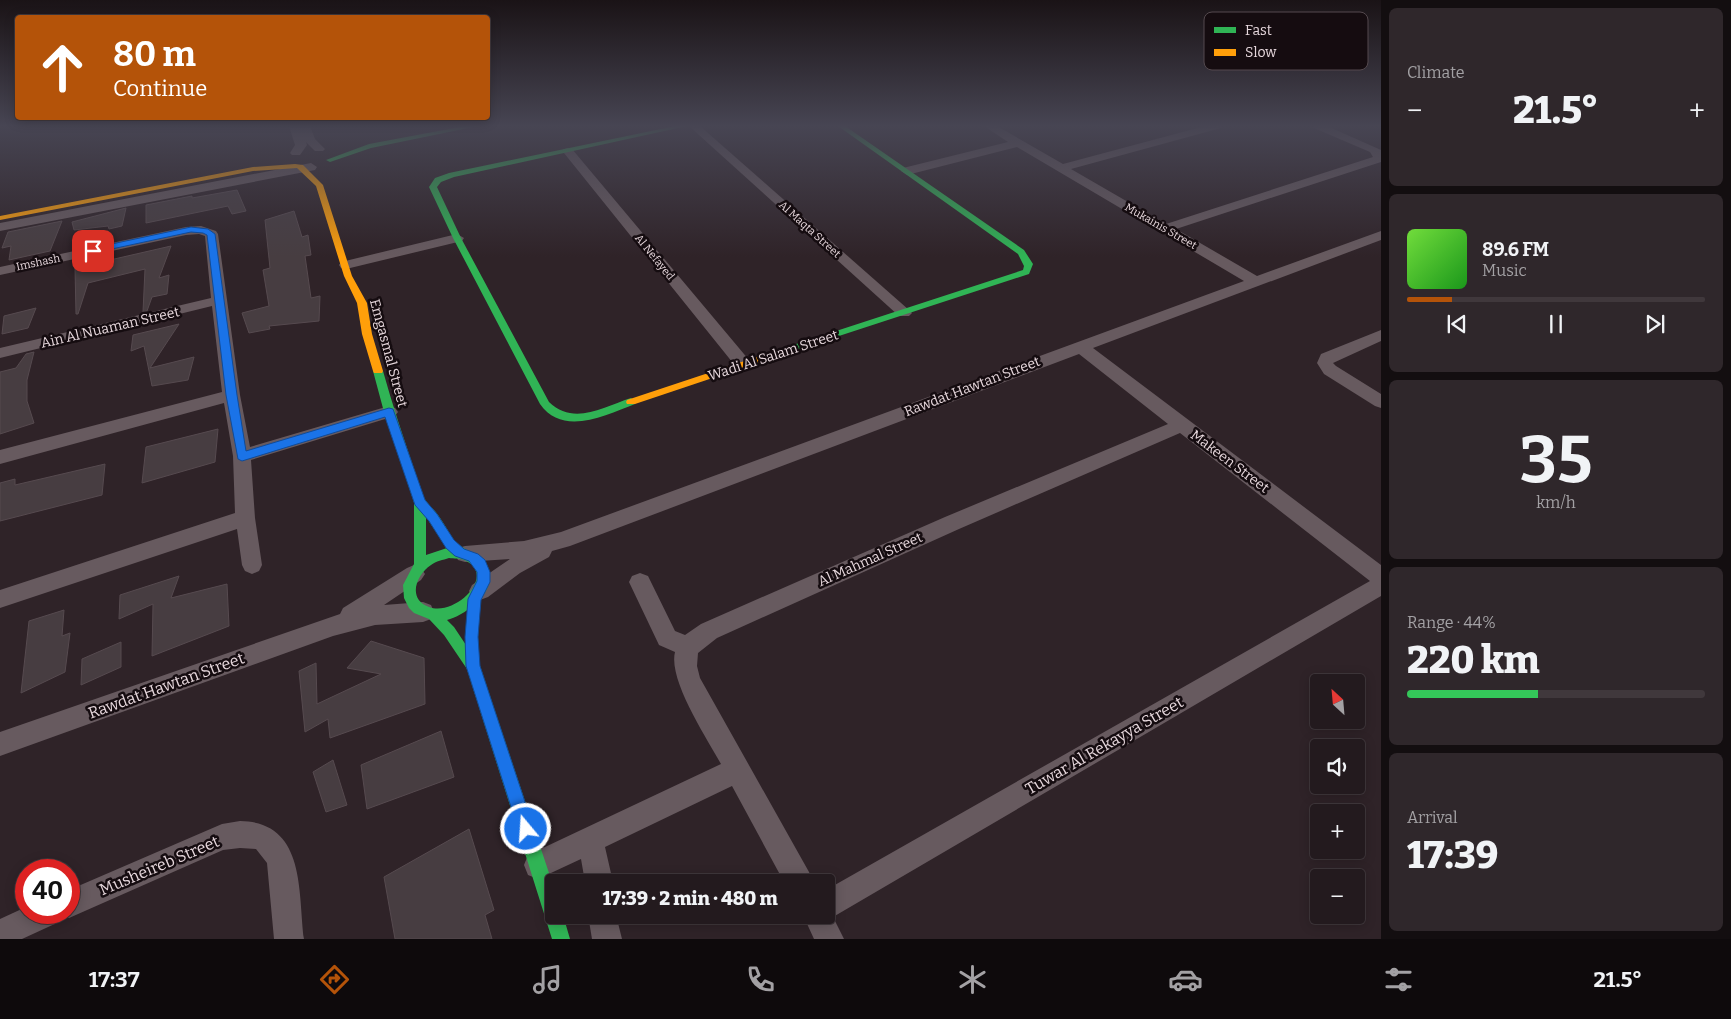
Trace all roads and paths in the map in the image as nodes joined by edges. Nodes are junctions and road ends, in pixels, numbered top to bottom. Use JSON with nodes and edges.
{"nodes":[{"id":1,"x":249,"y":170,"type":"edge"},
{"id":2,"x":275,"y":170,"type":"edge"},
{"id":3,"x":306,"y":170,"type":"edge"},
{"id":4,"x":322,"y":170,"type":"edge"},
{"id":5,"x":477,"y":170,"type":"edge"},
{"id":6,"x":583,"y":170,"type":"edge"},
{"id":7,"x":743,"y":170,"type":"edge"},
{"id":8,"x":912,"y":170,"type":"edge"},
{"id":9,"x":1064,"y":170,"type":"edge"},
{"id":10,"x":1345,"y":170,"type":"edge"},
{"id":11,"x":907,"y":171,"type":"joint"},
{"id":12,"x":319,"y":185,"type":"junction"},
{"id":13,"x":0,"y":218,"type":"edge"},
{"id":14,"x":0,"y":227,"type":"edge"},
{"id":15,"x":1166,"y":228,"type":"junction"},
{"id":16,"x":1381,"y":235,"type":"edge"},
{"id":17,"x":457,"y":238,"type":"junction"},
{"id":18,"x":346,"y":265,"type":"junction"},
{"id":19,"x":0,"y":270,"type":"edge"},
{"id":20,"x":1255,"y":281,"type":"junction"},
{"id":21,"x":220,"y":300,"type":"junction"},
{"id":22,"x":904,"y":313,"type":"junction"},
{"id":23,"x":1381,"y":335,"type":"edge"},
{"id":24,"x":1079,"y":346,"type":"junction"},
{"id":25,"x":0,"y":353,"type":"edge"},
{"id":26,"x":743,"y":364,"type":"junction"},
{"id":27,"x":231,"y":395,"type":"junction"},
{"id":28,"x":1381,"y":402,"type":"edge"},
{"id":29,"x":389,"y":412,"type":"junction"},
{"id":30,"x":1182,"y":425,"type":"junction"},
{"id":31,"x":242,"y":456,"type":"junction"},
{"id":32,"x":0,"y":457,"type":"edge"},
{"id":33,"x":420,"y":502,"type":"junction"},
{"id":34,"x":245,"y":518,"type":"junction"},
{"id":35,"x":563,"y":540,"type":"junction"},
{"id":36,"x":462,"y":553,"type":"junction"},
{"id":37,"x":252,"y":565,"type":"dead end"},
{"id":38,"x":417,"y":570,"type":"junction"},
{"id":39,"x":1381,"y":576,"type":"edge"},
{"id":40,"x":640,"y":582,"type":"dead end"},
{"id":41,"x":1381,"y":585,"type":"edge"},
{"id":42,"x":477,"y":595,"type":"junction"},
{"id":43,"x":0,"y":599,"type":"edge"},
{"id":44,"x":473,"y":612,"type":"dead end"},
{"id":45,"x":428,"y":613,"type":"junction"},
{"id":46,"x":333,"y":626,"type":"junction"},
{"id":47,"x":689,"y":646,"type":"junction"},
{"id":48,"x":472,"y":647,"type":"dead end"},
{"id":49,"x":473,"y":666,"type":"junction"},
{"id":50,"x":0,"y":744,"type":"edge"},
{"id":51,"x":738,"y":770,"type":"junction"},
{"id":52,"x":588,"y":841,"type":"junction"},
{"id":53,"x":538,"y":865,"type":"junction"},
{"id":54,"x":598,"y":874,"type":"edge"},
{"id":55,"x":795,"y":874,"type":"edge"},
{"id":56,"x":545,"y":887,"type":"edge"},
{"id":57,"x":80,"y":899,"type":"edge"},
{"id":58,"x":835,"y":901,"type":"edge"},
{"id":59,"x":22,"y":924,"type":"edge"},
{"id":60,"x":557,"y":924,"type":"edge"},
{"id":61,"x":604,"y":924,"type":"edge"},
{"id":62,"x":822,"y":924,"type":"edge"},
{"id":63,"x":0,"y":934,"type":"edge"},
{"id":64,"x":289,"y":939,"type":"edge"},
{"id":65,"x":562,"y":939,"type":"edge"},
{"id":66,"x":607,"y":939,"type":"edge"},
{"id":67,"x":829,"y":939,"type":"edge"}],
"edges":[{"from":1,"to":13,"type":"street"},
{"from":2,"to":14,"type":"street"},
{"from":3,"to":12,"type":"street","name":"Emgasmal Street"},
{"from":4,"to":12,"type":"street"},
{"from":5,"to":17,"type":"street","name":"Wadi Al Salam Street"},
{"from":6,"to":26,"type":"street","name":"Al Nefayed"},
{"from":7,"to":22,"type":"street","name":"Al Maqta Street"},
{"from":8,"to":11,"type":"street"},
{"from":9,"to":15,"type":"street","name":"Mukainis Street"},
{"from":10,"to":15,"type":"street"},
{"from":11,"to":22,"type":"street","name":"Wadi Al Salam Street"},
{"from":12,"to":18,"type":"street","name":"Emgasmal Street"},
{"from":15,"to":20,"type":"street","name":"Mukainis Street"},
{"from":16,"to":20,"type":"street","name":"Rawdat Hawtan Street"},
{"from":17,"to":18,"type":"street"},
{"from":17,"to":26,"type":"street","name":"Wadi Al Salam Street"},
{"from":18,"to":29,"type":"street","name":"Emgasmal Street"},
{"from":19,"to":21,"type":"street","name":"Imshash"},
{"from":20,"to":24,"type":"street","name":"Rawdat Hawtan Street"},
{"from":21,"to":25,"type":"street","name":"Ain Al Nuaman Street"},
{"from":21,"to":27,"type":"street","name":"Imshash"},
{"from":22,"to":26,"type":"street","name":"Wadi Al Salam Street"},
{"from":23,"to":28,"type":"street"},
{"from":24,"to":30,"type":"street","name":"Makeen Street"},
{"from":24,"to":35,"type":"street","name":"Rawdat Hawtan Street"},
{"from":27,"to":31,"type":"street","name":"Imshash"},
{"from":27,"to":32,"type":"street"},
{"from":29,"to":31,"type":"street"},
{"from":29,"to":33,"type":"street","name":"Emgasmal Street"},
{"from":30,"to":39,"type":"street","name":"Makeen Street"},
{"from":30,"to":47,"type":"street","name":"Al Mahmal Street"},
{"from":31,"to":34,"type":"street","name":"Imshash"},
{"from":33,"to":36,"type":"street","name":"Emgasmal Street"},
{"from":33,"to":38,"type":"street","name":"Emgasmal Street"},
{"from":34,"to":37,"type":"street","name":"Imshash"},
{"from":34,"to":43,"type":"street"},
{"from":35,"to":36,"type":"street","name":"Rawdat Hawtan Street"},
{"from":35,"to":42,"type":"street","name":"Rawdat Hawtan Street"},
{"from":36,"to":38,"type":"street"},
{"from":36,"to":42,"type":"street"},
{"from":38,"to":45,"type":"street"},
{"from":38,"to":46,"type":"street","name":"Rawdat Hawtan Street"},
{"from":40,"to":47,"type":"street"},
{"from":41,"to":58,"type":"street","name":"Tuwar Al Rekayya Street"},
{"from":42,"to":44,"type":"street"},
{"from":42,"to":45,"type":"street"},
{"from":45,"to":46,"type":"street","name":"Rawdat Hawtan Street"},
{"from":45,"to":49,"type":"street"},
{"from":46,"to":50,"type":"street","name":"Rawdat Hawtan Street"},
{"from":47,"to":51,"type":"street"},
{"from":48,"to":49,"type":"street"},
{"from":49,"to":53,"type":"street"},
{"from":51,"to":52,"type":"street"},
{"from":51,"to":55,"type":"street"},
{"from":52,"to":53,"type":"street"},
{"from":52,"to":54,"type":"street"},
{"from":53,"to":56,"type":"street"},
{"from":57,"to":64,"type":"street","name":"Musheireb Street"},
{"from":59,"to":63,"type":"street"},
{"from":60,"to":65,"type":"street"},
{"from":61,"to":66,"type":"street"},
{"from":62,"to":67,"type":"street"}]}
